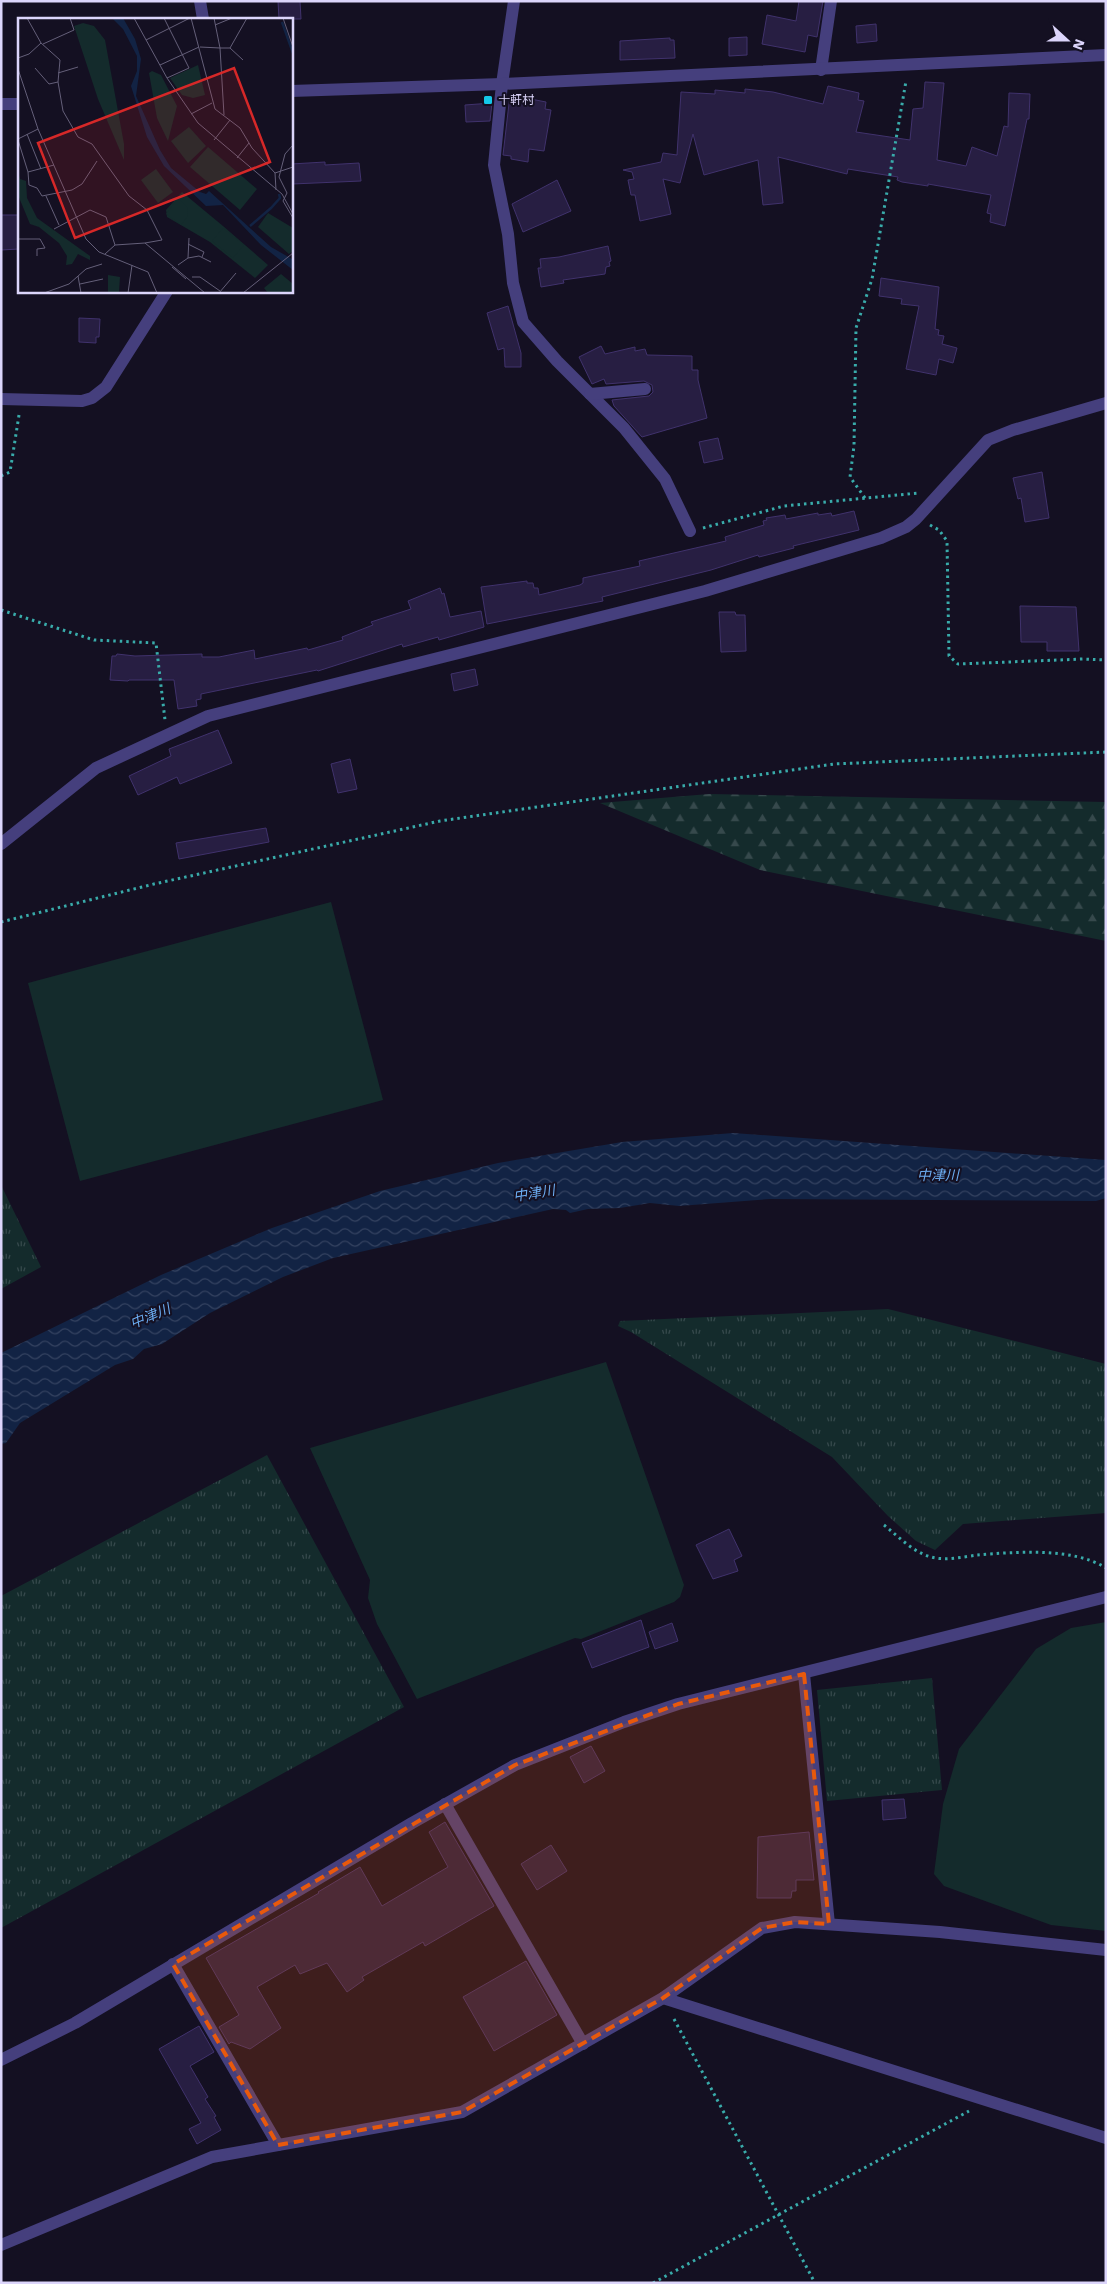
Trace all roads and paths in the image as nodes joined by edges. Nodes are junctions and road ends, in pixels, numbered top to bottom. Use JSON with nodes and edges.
{"nodes":[{"id":1,"x":200,"y":1,"type":"edge"},
{"id":2,"x":514,"y":1,"type":"edge"},
{"id":3,"x":832,"y":1,"type":"edge"},
{"id":4,"x":203,"y":18,"type":"edge"},
{"id":5,"x":1106,"y":55,"type":"edge"},
{"id":6,"x":908,"y":65,"type":"junction"},
{"id":7,"x":820,"y":70,"type":"junction"},
{"id":8,"x":502,"y":84,"type":"junction"},
{"id":9,"x":292,"y":91,"type":"edge"},
{"id":10,"x":1,"y":104,"type":"edge"},
{"id":11,"x":18,"y":104,"type":"edge"},
{"id":12,"x":166,"y":292,"type":"edge"},
{"id":13,"x":645,"y":389,"type":"dead end"},
{"id":14,"x":590,"y":394,"type":"junction"},
{"id":15,"x":1,"y":399,"type":"edge"},
{"id":16,"x":21,"y":400,"type":"junction"},
{"id":17,"x":1106,"y":403,"type":"edge"},
{"id":18,"x":1,"y":476,"type":"edge"},
{"id":19,"x":942,"y":490,"type":"junction"},
{"id":20,"x":865,"y":498,"type":"junction"},
{"id":21,"x":916,"y":519,"type":"junction"},
{"id":22,"x":690,"y":531,"type":"joint"},
{"id":23,"x":1,"y":610,"type":"edge"},
{"id":24,"x":1106,"y":660,"type":"edge"},
{"id":25,"x":166,"y":735,"type":"junction"},
{"id":26,"x":1106,"y":752,"type":"edge"},
{"id":27,"x":1,"y":844,"type":"edge"},
{"id":28,"x":1,"y":922,"type":"edge"},
{"id":29,"x":884,"y":1525,"type":"dead end"},
{"id":30,"x":1106,"y":1568,"type":"edge"},
{"id":31,"x":1106,"y":1597,"type":"edge"},
{"id":32,"x":804,"y":1674,"type":"junction"},
{"id":33,"x":445,"y":1804,"type":"junction"},
{"id":34,"x":829,"y":1924,"type":"junction"},
{"id":35,"x":1106,"y":1950,"type":"edge"},
{"id":36,"x":173,"y":1964,"type":"junction"},
{"id":37,"x":663,"y":1998,"type":"junction"},
{"id":38,"x":583,"y":2044,"type":"junction"},
{"id":39,"x":1,"y":2060,"type":"edge"},
{"id":40,"x":987,"y":2101,"type":"junction"},
{"id":41,"x":1106,"y":2138,"type":"edge"},
{"id":42,"x":278,"y":2145,"type":"junction"},
{"id":43,"x":778,"y":2215,"type":"junction"},
{"id":44,"x":1,"y":2245,"type":"edge"},
{"id":45,"x":654,"y":2283,"type":"edge"},
{"id":46,"x":815,"y":2283,"type":"edge"}],
"edges":[{"from":1,"to":4,"type":"street"},
{"from":2,"to":8,"type":"street"},
{"from":3,"to":7,"type":"street"},
{"from":5,"to":6,"type":"street"},
{"from":6,"to":7,"type":"street"},
{"from":6,"to":20,"type":"path"},
{"from":7,"to":8,"type":"street"},
{"from":8,"to":9,"type":"street"},
{"from":8,"to":14,"type":"street"},
{"from":10,"to":11,"type":"street"},
{"from":12,"to":16,"type":"street"},
{"from":13,"to":14,"type":"street"},
{"from":14,"to":22,"type":"street"},
{"from":15,"to":16,"type":"street"},
{"from":16,"to":18,"type":"path"},
{"from":17,"to":19,"type":"street"},
{"from":19,"to":20,"type":"path"},
{"from":19,"to":21,"type":"street"},
{"from":20,"to":22,"type":"path"},
{"from":21,"to":24,"type":"path"},
{"from":21,"to":25,"type":"street"},
{"from":23,"to":25,"type":"path"},
{"from":25,"to":27,"type":"street"},
{"from":26,"to":28,"type":"path"},
{"from":29,"to":30,"type":"path"},
{"from":31,"to":32,"type":"street"},
{"from":32,"to":33,"type":"street"},
{"from":32,"to":34,"type":"street"},
{"from":33,"to":36,"type":"street"},
{"from":33,"to":38,"type":"street"},
{"from":34,"to":35,"type":"street"},
{"from":34,"to":37,"type":"street"},
{"from":36,"to":39,"type":"street"},
{"from":36,"to":42,"type":"street"},
{"from":37,"to":38,"type":"street"},
{"from":37,"to":40,"type":"street"},
{"from":37,"to":43,"type":"path"},
{"from":38,"to":42,"type":"street"},
{"from":40,"to":41,"type":"street"},
{"from":40,"to":43,"type":"path"},
{"from":42,"to":44,"type":"street"},
{"from":43,"to":45,"type":"path"},
{"from":43,"to":46,"type":"path"}]}
